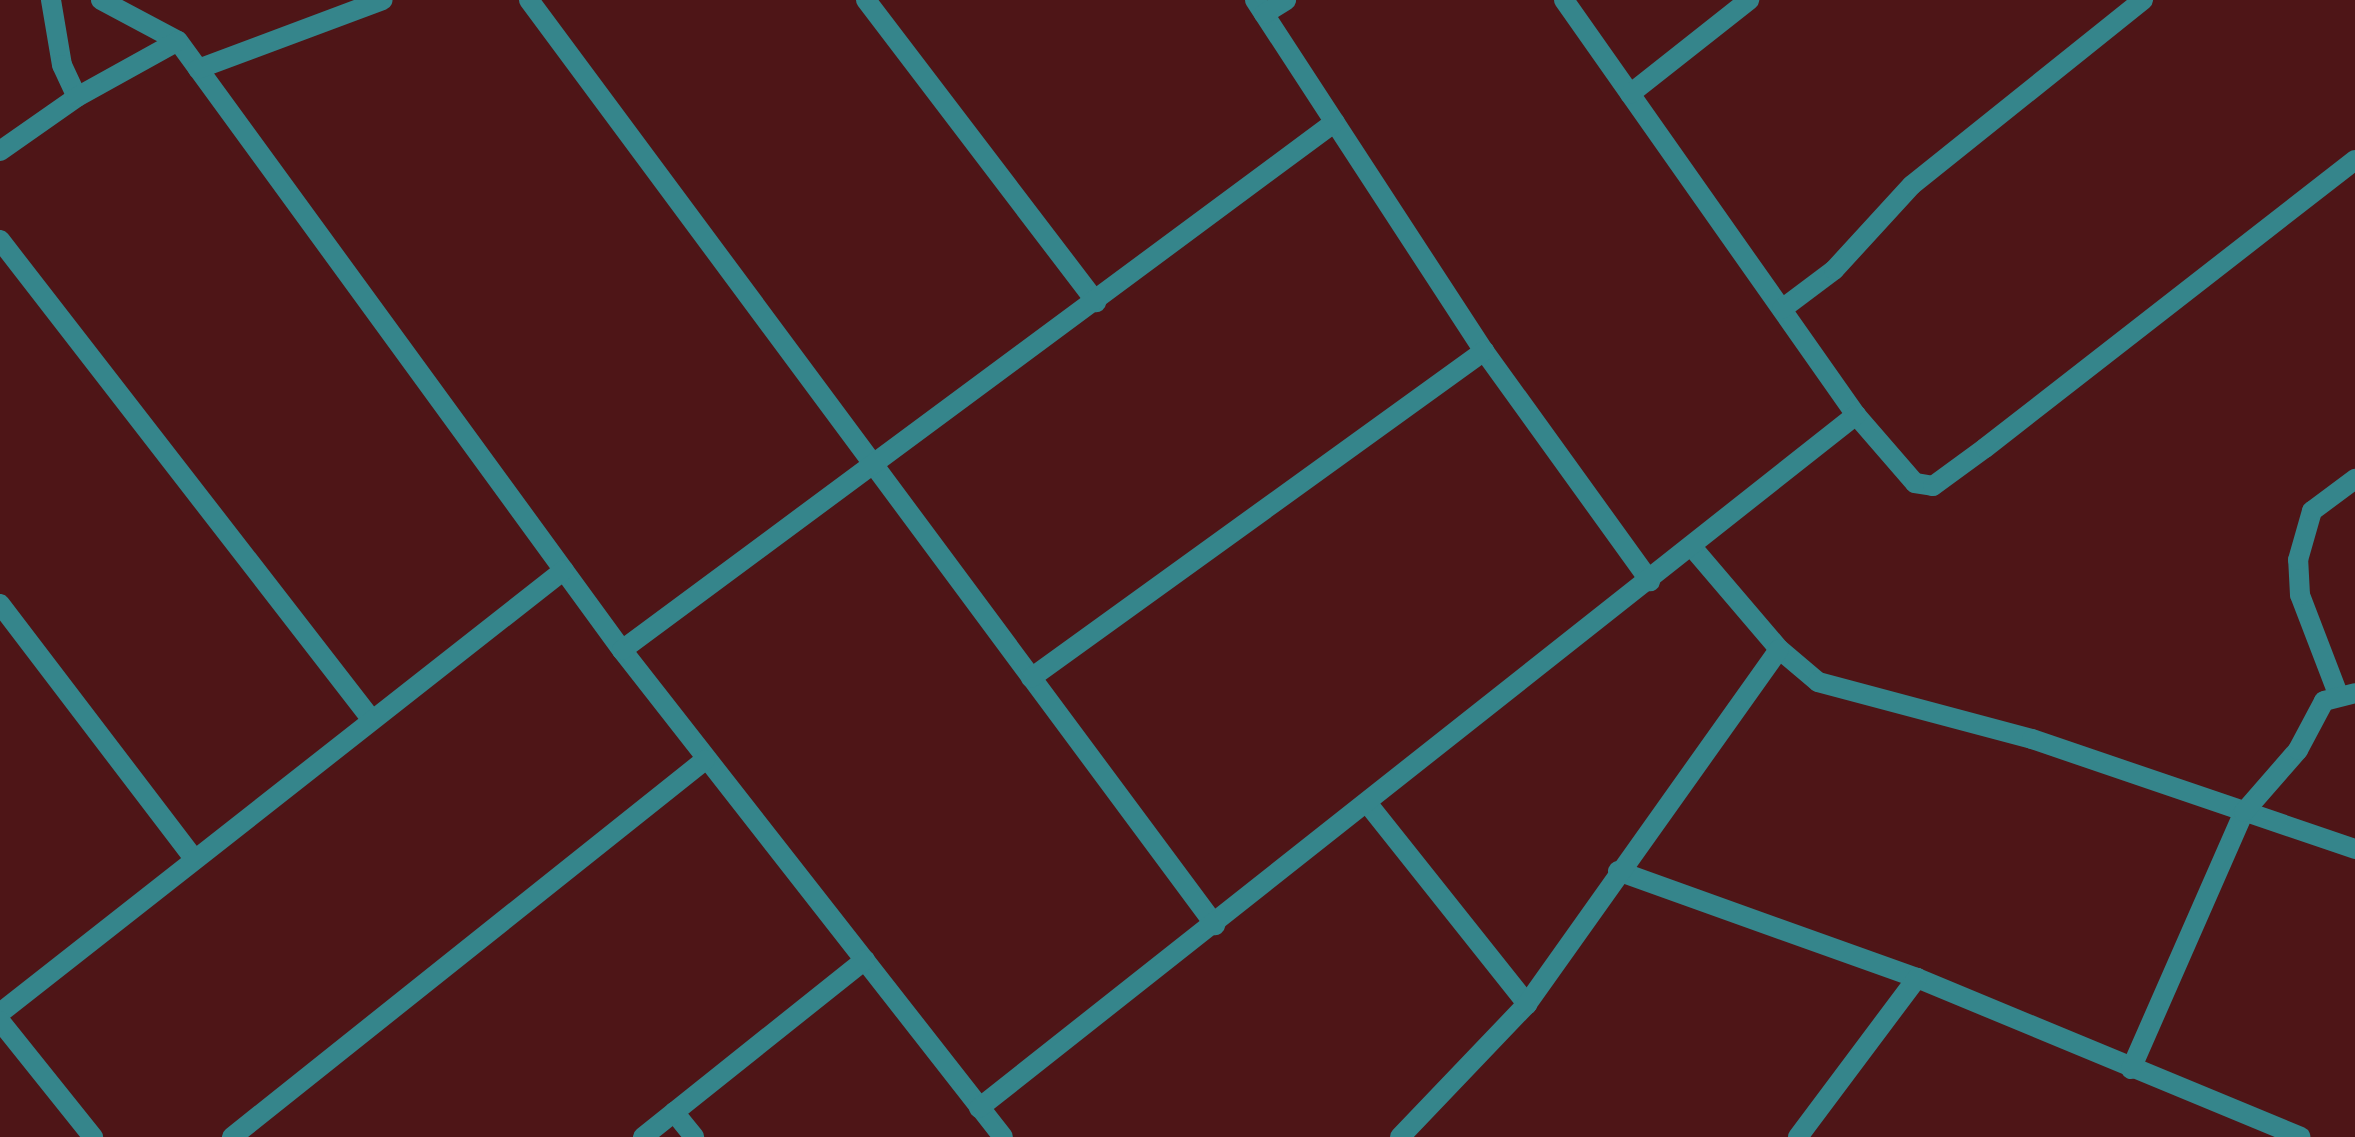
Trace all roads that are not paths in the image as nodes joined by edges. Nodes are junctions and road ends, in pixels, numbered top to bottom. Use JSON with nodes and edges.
{"nodes":[{"id":1,"x":51,"y":0,"type":"edge"},
{"id":2,"x":101,"y":0,"type":"edge"},
{"id":3,"x":383,"y":0,"type":"edge"},
{"id":4,"x":529,"y":0,"type":"edge"},
{"id":5,"x":866,"y":0,"type":"edge"},
{"id":6,"x":1286,"y":0,"type":"edge"},
{"id":7,"x":1564,"y":0,"type":"edge"},
{"id":8,"x":1749,"y":0,"type":"edge"},
{"id":9,"x":2143,"y":0,"type":"edge"},
{"id":10,"x":1259,"y":7,"type":"edge"},
{"id":11,"x":178,"y":41,"type":"junction"},
{"id":12,"x":198,"y":69,"type":"junction"},
{"id":13,"x":1630,"y":94,"type":"junction"},
{"id":14,"x":77,"y":97,"type":"junction"},
{"id":15,"x":1335,"y":122,"type":"junction"},
{"id":16,"x":0,"y":150,"type":"edge"},
{"id":17,"x":2355,"y":160,"type":"edge"},
{"id":18,"x":0,"y":240,"type":"edge"},
{"id":19,"x":1096,"y":302,"type":"junction"},
{"id":20,"x":1782,"y":309,"type":"junction"},
{"id":21,"x":1484,"y":352,"type":"junction"},
{"id":22,"x":1856,"y":415,"type":"junction"},
{"id":23,"x":870,"y":464,"type":"junction"},
{"id":24,"x":2355,"y":478,"type":"edge"},
{"id":25,"x":1692,"y":548,"type":"junction"},
{"id":26,"x":564,"y":570,"type":"junction"},
{"id":27,"x":1650,"y":582,"type":"junction"},
{"id":28,"x":0,"y":604,"type":"edge"},
{"id":29,"x":1780,"y":649,"type":"junction"},
{"id":30,"x":622,"y":650,"type":"junction"},
{"id":31,"x":1031,"y":678,"type":"junction"},
{"id":32,"x":2347,"y":694,"type":"edge"},
{"id":33,"x":372,"y":720,"type":"junction"},
{"id":34,"x":705,"y":760,"type":"junction"},
{"id":35,"x":1368,"y":804,"type":"junction"},
{"id":36,"x":2244,"y":812,"type":"junction"},
{"id":37,"x":2355,"y":848,"type":"edge"},
{"id":38,"x":194,"y":860,"type":"junction"},
{"id":39,"x":1618,"y":871,"type":"junction"},
{"id":40,"x":1216,"y":924,"type":"junction"},
{"id":41,"x":864,"y":960,"type":"junction"},
{"id":42,"x":1917,"y":978,"type":"junction"},
{"id":43,"x":1527,"y":1004,"type":"junction"},
{"id":44,"x":0,"y":1013,"type":"edge"},
{"id":45,"x":0,"y":1021,"type":"edge"},
{"id":46,"x":2130,"y":1069,"type":"junction"},
{"id":47,"x":978,"y":1108,"type":"junction"},
{"id":48,"x":674,"y":1112,"type":"junction"},
{"id":49,"x":92,"y":1137,"type":"edge"},
{"id":50,"x":232,"y":1137,"type":"edge"},
{"id":51,"x":643,"y":1137,"type":"edge"},
{"id":52,"x":694,"y":1137,"type":"edge"},
{"id":53,"x":1003,"y":1137,"type":"edge"},
{"id":54,"x":1400,"y":1137,"type":"edge"},
{"id":55,"x":1798,"y":1137,"type":"edge"},
{"id":56,"x":2300,"y":1137,"type":"edge"}],
"edges":[{"from":1,"to":14,"type":"street"},
{"from":2,"to":11,"type":"street"},
{"from":3,"to":12,"type":"street"},
{"from":4,"to":23,"type":"street"},
{"from":5,"to":19,"type":"street"},
{"from":6,"to":10,"type":"street"},
{"from":7,"to":13,"type":"street"},
{"from":8,"to":13,"type":"street"},
{"from":9,"to":20,"type":"street"},
{"from":10,"to":15,"type":"street"},
{"from":11,"to":12,"type":"street"},
{"from":11,"to":14,"type":"street"},
{"from":12,"to":26,"type":"street"},
{"from":13,"to":20,"type":"street"},
{"from":14,"to":16,"type":"street"},
{"from":15,"to":19,"type":"street"},
{"from":15,"to":21,"type":"street"},
{"from":17,"to":22,"type":"street"},
{"from":18,"to":33,"type":"street"},
{"from":19,"to":23,"type":"street"},
{"from":20,"to":22,"type":"street"},
{"from":21,"to":27,"type":"street"},
{"from":21,"to":31,"type":"street"},
{"from":22,"to":25,"type":"street"},
{"from":23,"to":30,"type":"street"},
{"from":23,"to":31,"type":"street"},
{"from":24,"to":32,"type":"street"},
{"from":25,"to":27,"type":"street"},
{"from":25,"to":29,"type":"street"},
{"from":26,"to":30,"type":"street"},
{"from":26,"to":33,"type":"street"},
{"from":27,"to":35,"type":"street"},
{"from":28,"to":38,"type":"street"},
{"from":29,"to":36,"type":"street"},
{"from":29,"to":39,"type":"street"},
{"from":30,"to":34,"type":"street"},
{"from":31,"to":40,"type":"street"},
{"from":32,"to":36,"type":"street"},
{"from":33,"to":38,"type":"street"},
{"from":34,"to":41,"type":"street"},
{"from":34,"to":50,"type":"street"},
{"from":35,"to":40,"type":"street"},
{"from":35,"to":43,"type":"street"},
{"from":36,"to":37,"type":"street"},
{"from":36,"to":46,"type":"street"},
{"from":38,"to":44,"type":"street"},
{"from":39,"to":42,"type":"street"},
{"from":39,"to":43,"type":"street"},
{"from":40,"to":47,"type":"street"},
{"from":41,"to":47,"type":"street"},
{"from":41,"to":48,"type":"street"},
{"from":42,"to":46,"type":"street"},
{"from":42,"to":55,"type":"street"},
{"from":43,"to":54,"type":"street"},
{"from":45,"to":49,"type":"street"},
{"from":46,"to":56,"type":"street"},
{"from":47,"to":53,"type":"street"},
{"from":48,"to":51,"type":"street"},
{"from":48,"to":52,"type":"street"}]}
